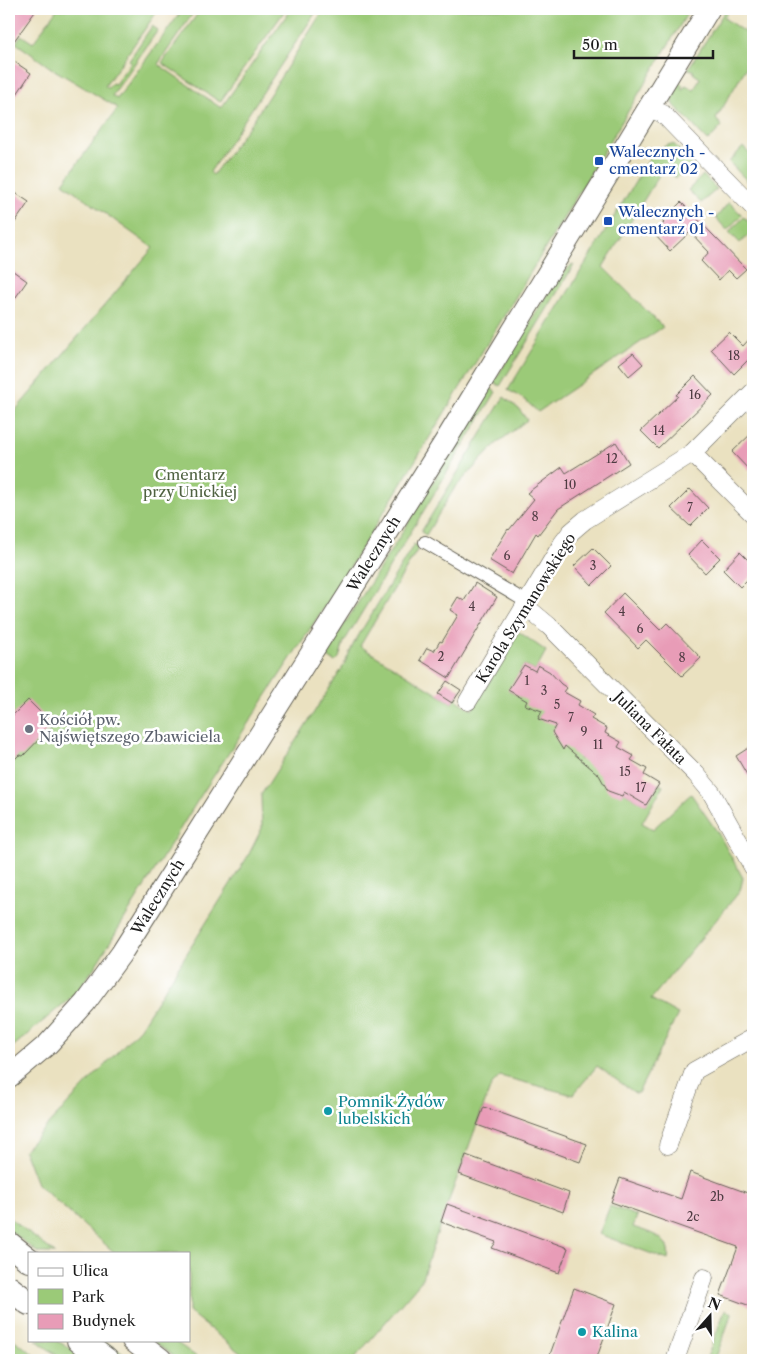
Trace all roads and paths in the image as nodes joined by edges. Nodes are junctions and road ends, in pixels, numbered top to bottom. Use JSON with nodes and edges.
{"nodes":[{"id":1,"x":709,"y":9,"type":"edge"},
{"id":2,"x":648,"y":107,"type":"junction"},
{"id":3,"x":753,"y":206,"type":"edge"},
{"id":4,"x":753,"y":392,"type":"edge"},
{"id":5,"x":692,"y":453,"type":"junction"},
{"id":6,"x":753,"y":514,"type":"edge"},
{"id":7,"x":425,"y":542,"type":"dead end"},
{"id":8,"x":523,"y":602,"type":"junction"},
{"id":9,"x":468,"y":701,"type":"dead end"},
{"id":10,"x":753,"y":867,"type":"edge"},
{"id":11,"x":753,"y":1038,"type":"edge"},
{"id":12,"x":9,"y":1077,"type":"edge"},
{"id":13,"x":668,"y":1145,"type":"dead end"},
{"id":14,"x":9,"y":1244,"type":"edge"},
{"id":15,"x":28,"y":1259,"type":"edge"},
{"id":16,"x":704,"y":1278,"type":"dead end"},
{"id":17,"x":9,"y":1288,"type":"edge"},
{"id":18,"x":28,"y":1302,"type":"edge"},
{"id":19,"x":82,"y":1342,"type":"edge"},
{"id":20,"x":137,"y":1342,"type":"edge"},
{"id":21,"x":106,"y":1360,"type":"edge"},
{"id":22,"x":160,"y":1360,"type":"edge"},
{"id":23,"x":675,"y":1360,"type":"edge"}],
"edges":[{"from":1,"to":2,"type":"street","name":"Walecznych"},
{"from":2,"to":3,"type":"street"},
{"from":2,"to":12,"type":"street","name":"Walecznych"},
{"from":4,"to":5,"type":"street","name":"Karola Szymanowskiego"},
{"from":5,"to":6,"type":"street"},
{"from":5,"to":8,"type":"street","name":"Karola Szymanowskiego"},
{"from":7,"to":8,"type":"street"},
{"from":8,"to":9,"type":"street","name":"Karola Szymanowskiego"},
{"from":8,"to":10,"type":"street","name":"Juliana Fałata"},
{"from":11,"to":13,"type":"street"},
{"from":14,"to":15,"type":"main road"},
{"from":16,"to":23,"type":"street"},
{"from":17,"to":18,"type":"main road"},
{"from":19,"to":21,"type":"main road"},
{"from":20,"to":22,"type":"main road"}]}
